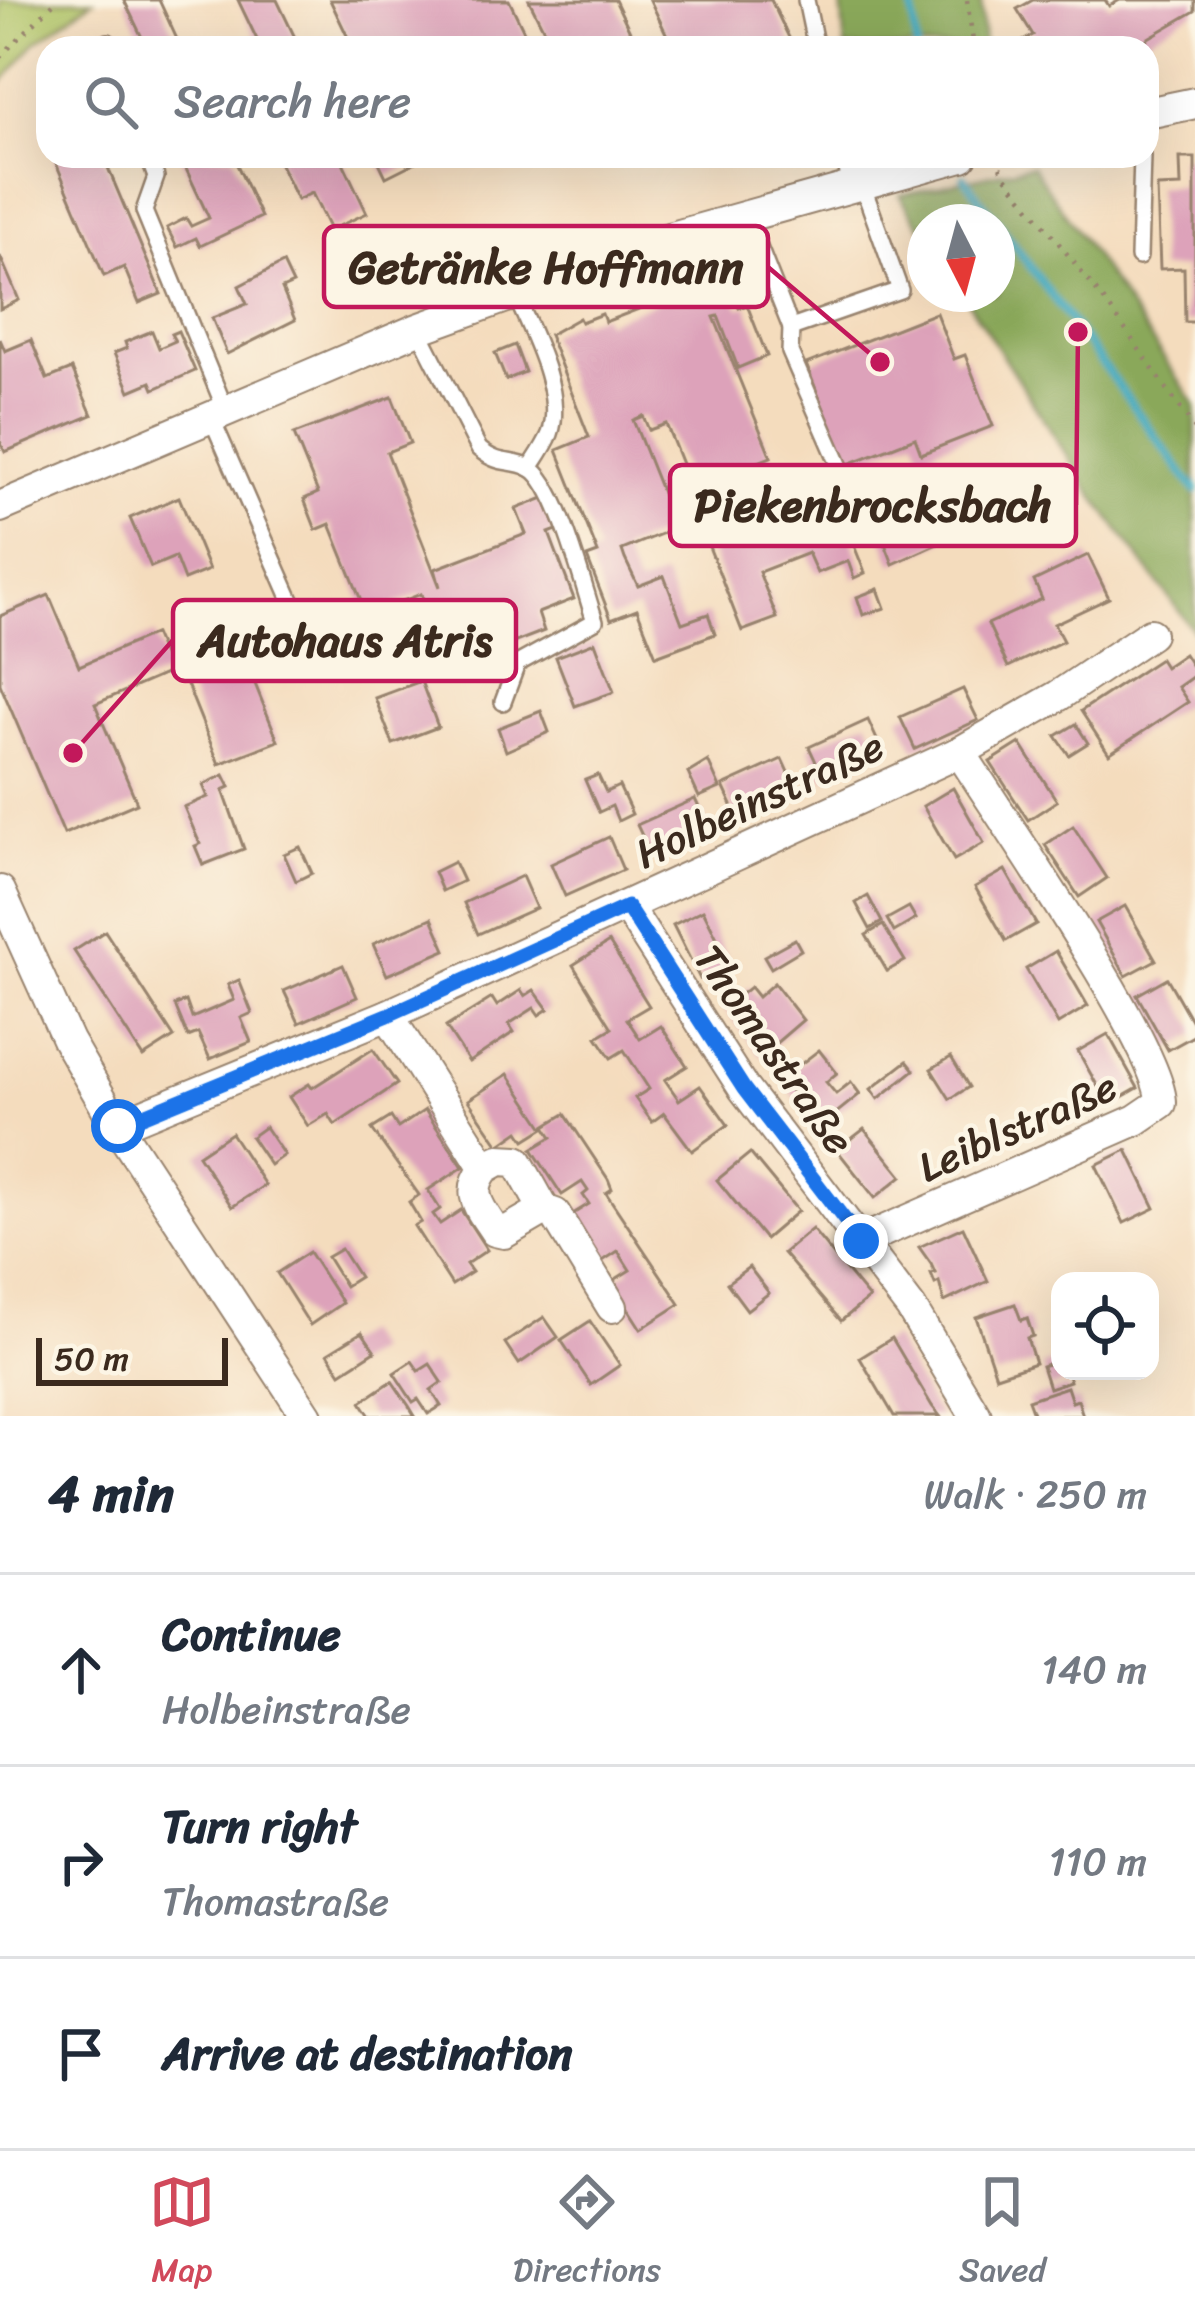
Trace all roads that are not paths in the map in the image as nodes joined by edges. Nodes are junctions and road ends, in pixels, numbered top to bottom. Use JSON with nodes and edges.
{"nodes":[{"id":1,"x":806,"y":0,"type":"edge"},
{"id":2,"x":814,"y":36,"type":"edge"},
{"id":3,"x":1195,"y":104,"type":"edge"},
{"id":4,"x":1159,"y":111,"type":"edge"},
{"id":5,"x":153,"y":168,"type":"edge"},
{"id":6,"x":893,"y":168,"type":"edge"},
{"id":7,"x":1142,"y":168,"type":"edge"},
{"id":8,"x":852,"y":175,"type":"edge"},
{"id":9,"x":747,"y":217,"type":"junction"},
{"id":10,"x":1139,"y":257,"type":"dead end"},
{"id":11,"x":515,"y":294,"type":"junction"},
{"id":12,"x":791,"y":328,"type":"junction"},
{"id":13,"x":418,"y":329,"type":"junction"},
{"id":14,"x":218,"y":414,"type":"junction"},
{"id":15,"x":530,"y":468,"type":"junction"},
{"id":16,"x":841,"y":469,"type":"dead end"},
{"id":17,"x":0,"y":507,"type":"edge"},
{"id":18,"x":1150,"y":634,"type":"dead end"},
{"id":19,"x":319,"y":664,"type":"dead end"},
{"id":20,"x":503,"y":702,"type":"dead end"},
{"id":21,"x":960,"y":752,"type":"junction"},
{"id":22,"x":0,"y":891,"type":"edge"},
{"id":23,"x":627,"y":907,"type":"junction"},
{"id":24,"x":388,"y":1015,"type":"junction"},
{"id":25,"x":118,"y":1126,"type":"junction"},
{"id":26,"x":485,"y":1168,"type":"junction"},
{"id":27,"x":541,"y":1209,"type":"junction"},
{"id":28,"x":861,"y":1241,"type":"junction"},
{"id":29,"x":612,"y":1306,"type":"dead end"},
{"id":30,"x":307,"y":1416,"type":"edge"},
{"id":31,"x":976,"y":1416,"type":"edge"}],
"edges":[{"from":1,"to":2,"type":"lane"},
{"from":3,"to":4,"type":"street"},
{"from":5,"to":14,"type":"lane"},
{"from":6,"to":8,"type":"street"},
{"from":7,"to":10,"type":"lane"},
{"from":8,"to":9,"type":"street"},
{"from":8,"to":12,"type":"lane"},
{"from":9,"to":11,"type":"street"},
{"from":9,"to":12,"type":"lane"},
{"from":11,"to":13,"type":"street"},
{"from":11,"to":15,"type":"lane"},
{"from":12,"to":16,"type":"lane"},
{"from":13,"to":14,"type":"street"},
{"from":13,"to":15,"type":"lane"},
{"from":14,"to":17,"type":"street"},
{"from":14,"to":19,"type":"lane"},
{"from":15,"to":20,"type":"lane"},
{"from":18,"to":21,"type":"street","name":"Holbeinstraße"},
{"from":21,"to":23,"type":"street","name":"Holbeinstraße"},
{"from":21,"to":28,"type":"street","name":"Leiblstraße"},
{"from":22,"to":25,"type":"street"},
{"from":23,"to":24,"type":"street","name":"Holbeinstraße"},
{"from":23,"to":28,"type":"street","name":"Thomastraße"},
{"from":24,"to":25,"type":"street","name":"Holbeinstraße"},
{"from":24,"to":26,"type":"street"},
{"from":25,"to":30,"type":"street"},
{"from":26,"to":27,"type":"street"},
{"from":26,"to":27,"type":"street"},
{"from":27,"to":29,"type":"street"},
{"from":28,"to":31,"type":"street","name":"Thomastraße"}]}
